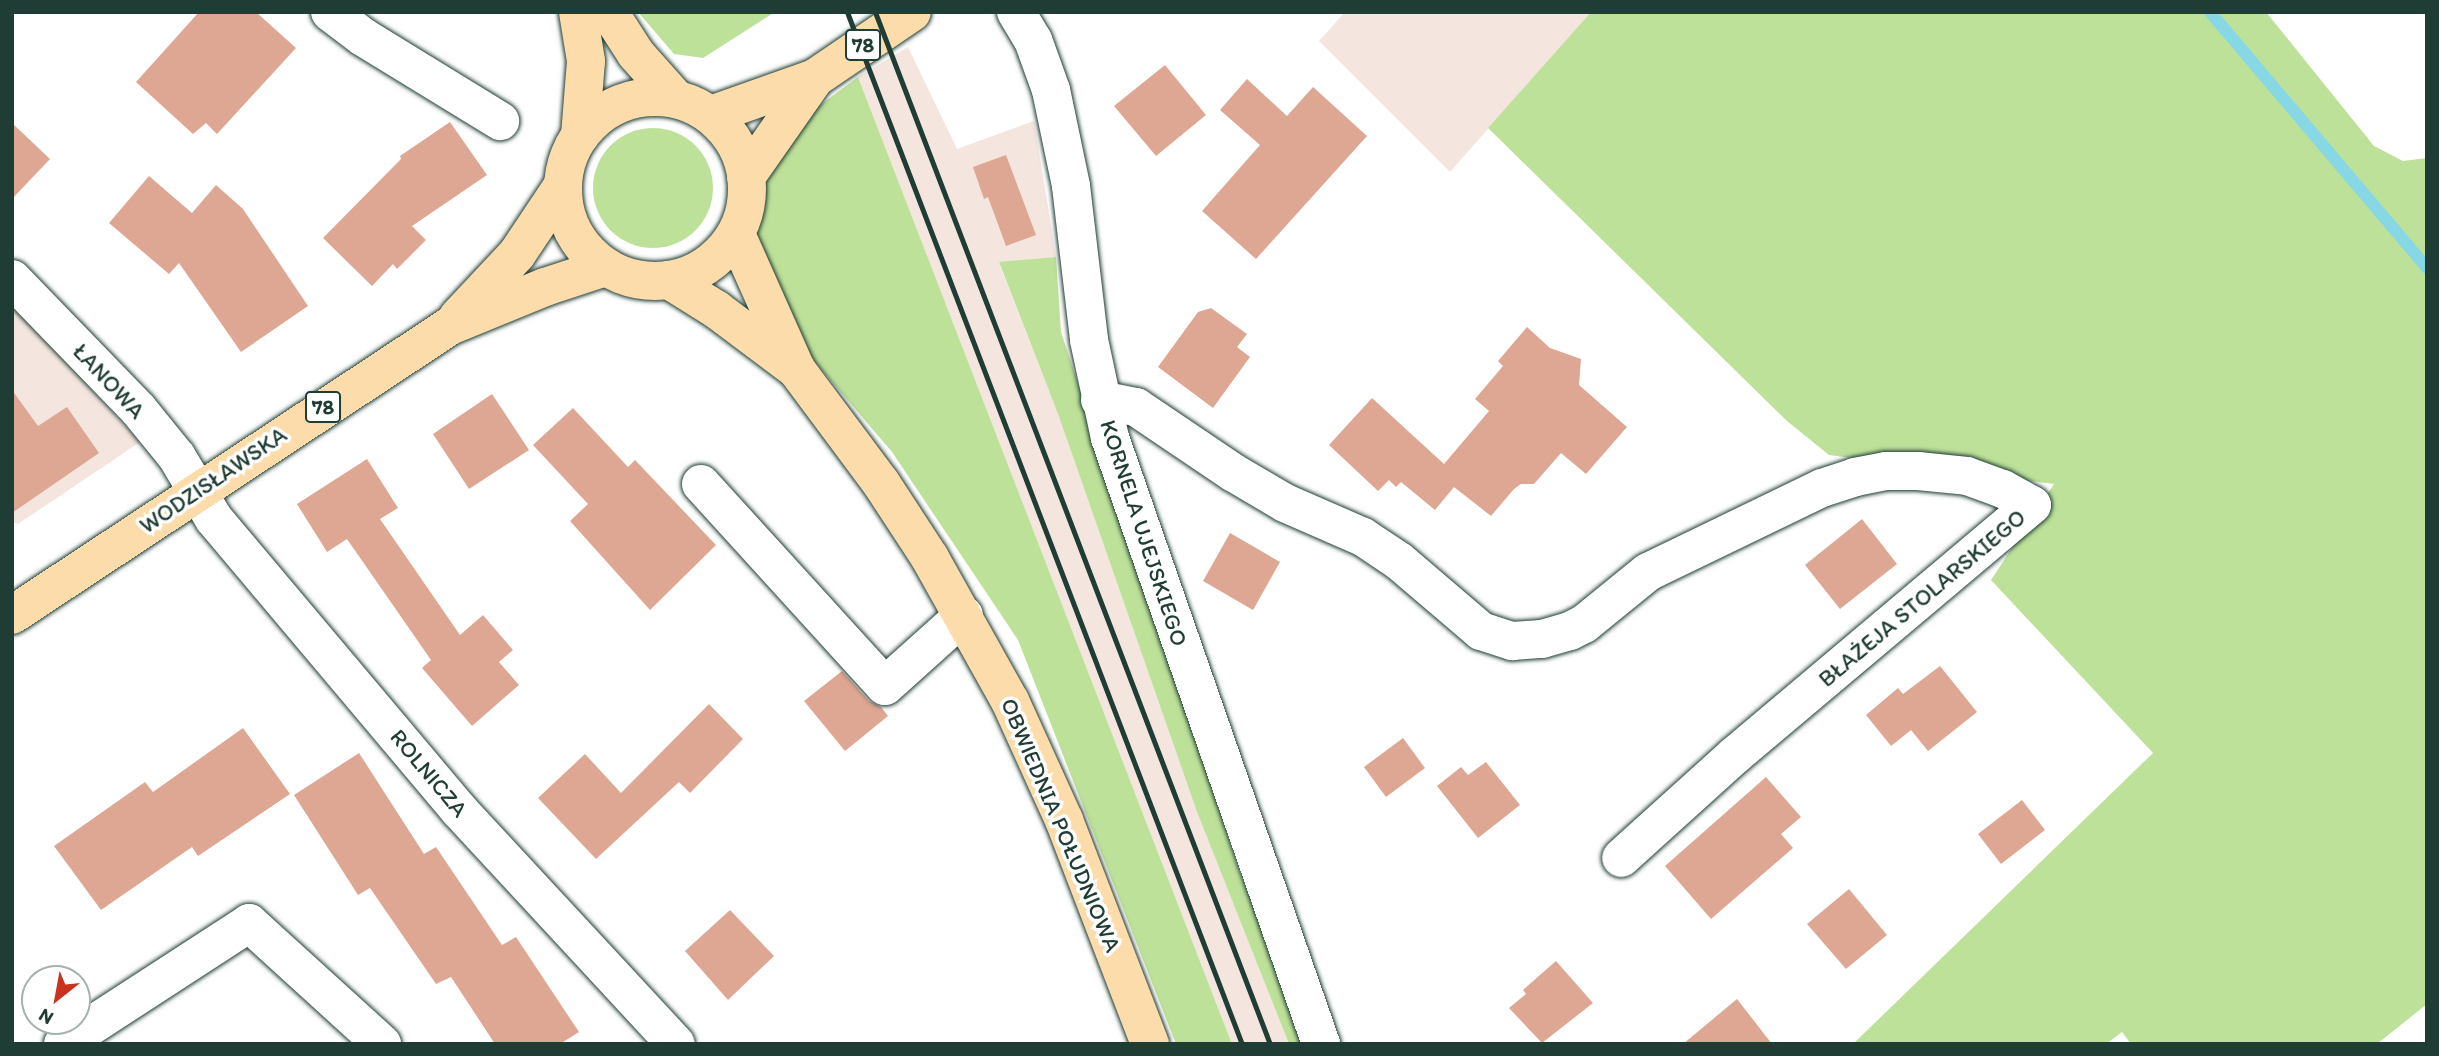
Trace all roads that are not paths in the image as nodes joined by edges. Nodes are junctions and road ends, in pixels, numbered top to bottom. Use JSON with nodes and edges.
{"nodes":[{"id":1,"x":330,"y":12,"type":"edge"},
{"id":2,"x":578,"y":12,"type":"edge"},
{"id":3,"x":610,"y":12,"type":"edge"},
{"id":4,"x":912,"y":12,"type":"edge"},
{"id":5,"x":1016,"y":12,"type":"edge"},
{"id":6,"x":815,"y":78,"type":"junction"},
{"id":7,"x":676,"y":99,"type":"junction"},
{"id":8,"x":711,"y":115,"type":"junction"},
{"id":9,"x":500,"y":121,"type":"dead end"},
{"id":10,"x":580,"y":136,"type":"junction"},
{"id":11,"x":747,"y":177,"type":"junction"},
{"id":12,"x":563,"y":185,"type":"junction"},
{"id":13,"x":736,"y":234,"type":"junction"},
{"id":14,"x":606,"y":267,"type":"junction"},
{"id":15,"x":12,"y":279,"type":"edge"},
{"id":16,"x":668,"y":280,"type":"junction"},
{"id":17,"x":450,"y":326,"type":"junction"},
{"id":18,"x":796,"y":369,"type":"junction"},
{"id":19,"x":1100,"y":400,"type":"junction"},
{"id":20,"x":701,"y":484,"type":"dead end"},
{"id":21,"x":197,"y":490,"type":"junction"},
{"id":22,"x":12,"y":615,"type":"edge"},
{"id":23,"x":964,"y":615,"type":"junction"},
{"id":24,"x":1621,"y":858,"type":"dead end"},
{"id":25,"x":63,"y":1044,"type":"edge"},
{"id":26,"x":382,"y":1044,"type":"edge"},
{"id":27,"x":676,"y":1044,"type":"edge"},
{"id":28,"x":1150,"y":1044,"type":"edge"},
{"id":29,"x":1321,"y":1044,"type":"edge"}],
"edges":[{"from":1,"to":9,"type":"street"},
{"from":2,"to":10,"type":"main road"},
{"from":3,"to":7,"type":"main road"},
{"from":4,"to":6,"type":"main road","number":"78"},
{"from":5,"to":19,"type":"street","name":"KORNELA UJEJSKIEGO"},
{"from":6,"to":8,"type":"main road","number":"78"},
{"from":6,"to":11,"type":"main road","number":"78"},
{"from":7,"to":8,"type":"main road","number":"78"},
{"from":7,"to":10,"type":"main road","number":"78"},
{"from":8,"to":11,"type":"main road","number":"78"},
{"from":10,"to":12,"type":"main road","number":"78"},
{"from":11,"to":13,"type":"main road","number":"78"},
{"from":12,"to":14,"type":"main road","number":"78"},
{"from":12,"to":17,"type":"main road","name":"WODZISŁAWSKA","number":"78"},
{"from":13,"to":16,"type":"main road","number":"78"},
{"from":13,"to":18,"type":"main road","name":"OBWIEDNIA POŁUDNIOWA"},
{"from":14,"to":16,"type":"main road","number":"78"},
{"from":14,"to":17,"type":"main road","name":"WODZISŁAWSKA","number":"78"},
{"from":15,"to":21,"type":"street","name":"ŁANOWA"},
{"from":16,"to":18,"type":"main road","name":"OBWIEDNIA POŁUDNIOWA"},
{"from":17,"to":21,"type":"main road","name":"WODZISŁAWSKA","number":"78"},
{"from":18,"to":23,"type":"main road","name":"OBWIEDNIA POŁUDNIOWA"},
{"from":19,"to":24,"type":"street","name":"BŁAŻEJA STOLARSKIEGO"},
{"from":19,"to":29,"type":"street","name":"KORNELA UJEJSKIEGO"},
{"from":20,"to":23,"type":"street"},
{"from":21,"to":22,"type":"main road","name":"WODZISŁAWSKA","number":"78"},
{"from":21,"to":27,"type":"street","name":"ROLNICZA"},
{"from":23,"to":28,"type":"main road","name":"OBWIEDNIA POŁUDNIOWA"},
{"from":25,"to":26,"type":"street"}]}
